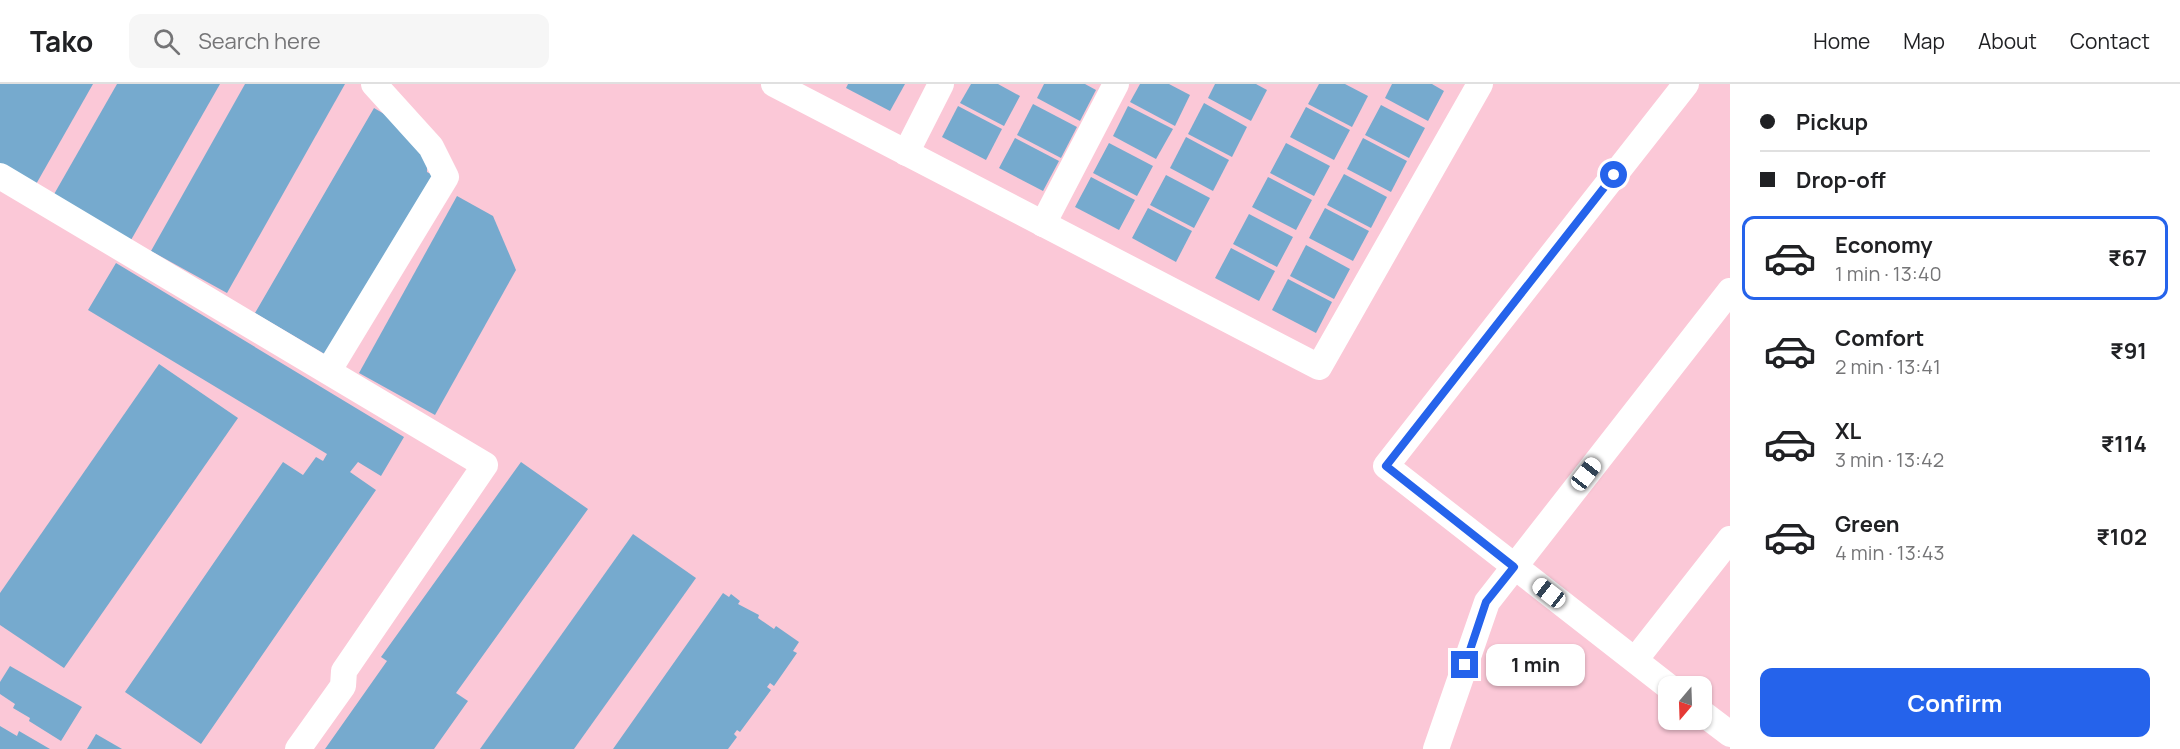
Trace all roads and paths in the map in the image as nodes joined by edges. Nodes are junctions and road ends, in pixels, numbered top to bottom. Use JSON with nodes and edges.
{"nodes":[{"id":1,"x":374,"y":84,"type":"edge"},
{"id":2,"x":774,"y":84,"type":"edge"},
{"id":3,"x":941,"y":84,"type":"edge"},
{"id":4,"x":1116,"y":84,"type":"edge"},
{"id":5,"x":1480,"y":84,"type":"edge"},
{"id":6,"x":1686,"y":84,"type":"edge"},
{"id":7,"x":906,"y":153,"type":"junction"},
{"id":8,"x":0,"y":176,"type":"edge"},
{"id":9,"x":1043,"y":224,"type":"junction"},
{"id":10,"x":1730,"y":291,"type":"edge"},
{"id":11,"x":329,"y":370,"type":"junction"},
{"id":12,"x":1730,"y":540,"type":"edge"},
{"id":13,"x":1514,"y":567,"type":"junction"},
{"id":14,"x":1635,"y":660,"type":"junction"},
{"id":15,"x":1658,"y":678,"type":"edge"},
{"id":16,"x":1712,"y":720,"type":"edge"},
{"id":17,"x":1730,"y":734,"type":"edge"},
{"id":18,"x":298,"y":749,"type":"edge"},
{"id":19,"x":1436,"y":749,"type":"edge"}],
"edges":[{"from":1,"to":11,"type":"street"},
{"from":2,"to":7,"type":"street"},
{"from":3,"to":7,"type":"street"},
{"from":4,"to":9,"type":"street"},
{"from":5,"to":9,"type":"street"},
{"from":6,"to":13,"type":"street"},
{"from":7,"to":9,"type":"street"},
{"from":8,"to":11,"type":"street"},
{"from":10,"to":13,"type":"street"},
{"from":11,"to":18,"type":"street"},
{"from":12,"to":14,"type":"street"},
{"from":13,"to":14,"type":"street"},
{"from":13,"to":19,"type":"street"},
{"from":14,"to":15,"type":"street"},
{"from":16,"to":17,"type":"street"}]}
